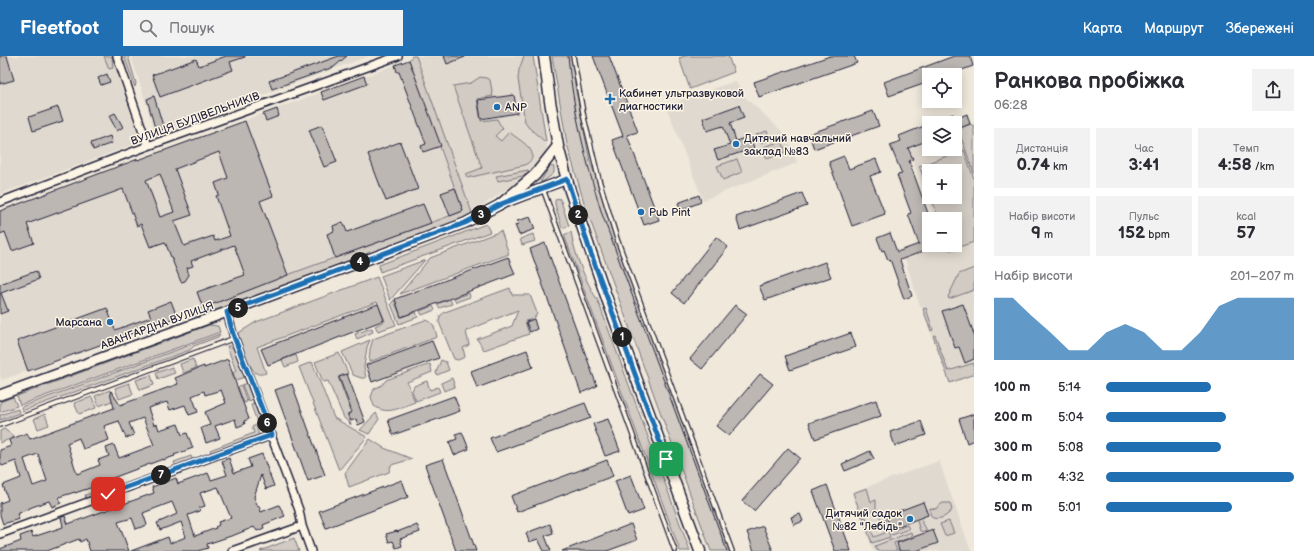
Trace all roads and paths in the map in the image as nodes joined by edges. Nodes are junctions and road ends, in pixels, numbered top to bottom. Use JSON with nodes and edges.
{"nodes":[{"id":1,"x":117,"y":56,"type":"edge"},
{"id":2,"x":398,"y":56,"type":"edge"},
{"id":3,"x":544,"y":56,"type":"edge"},
{"id":4,"x":573,"y":56,"type":"edge"},
{"id":5,"x":148,"y":146,"type":"junction"},
{"id":6,"x":558,"y":146,"type":"junction"},
{"id":7,"x":567,"y":179,"type":"junction"},
{"id":8,"x":542,"y":188,"type":"junction"},
{"id":9,"x":0,"y":202,"type":"edge"},
{"id":10,"x":501,"y":204,"type":"junction"},
{"id":11,"x":227,"y":312,"type":"junction"},
{"id":12,"x":235,"y":338,"type":"junction"},
{"id":13,"x":0,"y":395,"type":"edge"},
{"id":14,"x":0,"y":425,"type":"edge"},
{"id":15,"x":272,"y":435,"type":"junction"},
{"id":16,"x":302,"y":526,"type":"junction"},
{"id":17,"x":0,"y":534,"type":"edge"},
{"id":18,"x":232,"y":551,"type":"edge"},
{"id":19,"x":311,"y":551,"type":"edge"},
{"id":20,"x":675,"y":551,"type":"edge"},
{"id":21,"x":700,"y":551,"type":"edge"},
{"id":22,"x":732,"y":551,"type":"edge"}],
"edges":[{"from":1,"to":5,"type":"street"},
{"from":2,"to":5,"type":"street","name":"ВУЛИЦЯ БУДІВЕЛЬНИКІВ"},
{"from":3,"to":6,"type":"main road"},
{"from":4,"to":22,"type":"lane"},
{"from":5,"to":9,"type":"street","name":"ВУЛИЦЯ БУДІВЕЛЬНИКІВ"},
{"from":6,"to":7,"type":"main road"},
{"from":6,"to":10,"type":"main road"},
{"from":7,"to":8,"type":"street","name":"АВАНГАРДНА ВУЛИЦЯ"},
{"from":7,"to":21,"type":"main road"},
{"from":8,"to":10,"type":"street","name":"АВАНГАРДНА ВУЛИЦЯ"},
{"from":8,"to":20,"type":"lane"},
{"from":10,"to":11,"type":"street","name":"АВАНГАРДНА ВУЛИЦЯ"},
{"from":11,"to":12,"type":"street"},
{"from":11,"to":13,"type":"street","name":"АВАНГАРДНА ВУЛИЦЯ"},
{"from":12,"to":14,"type":"lane"},
{"from":12,"to":15,"type":"street"},
{"from":15,"to":16,"type":"street"},
{"from":15,"to":17,"type":"street"},
{"from":16,"to":18,"type":"street"},
{"from":16,"to":19,"type":"street"}]}
